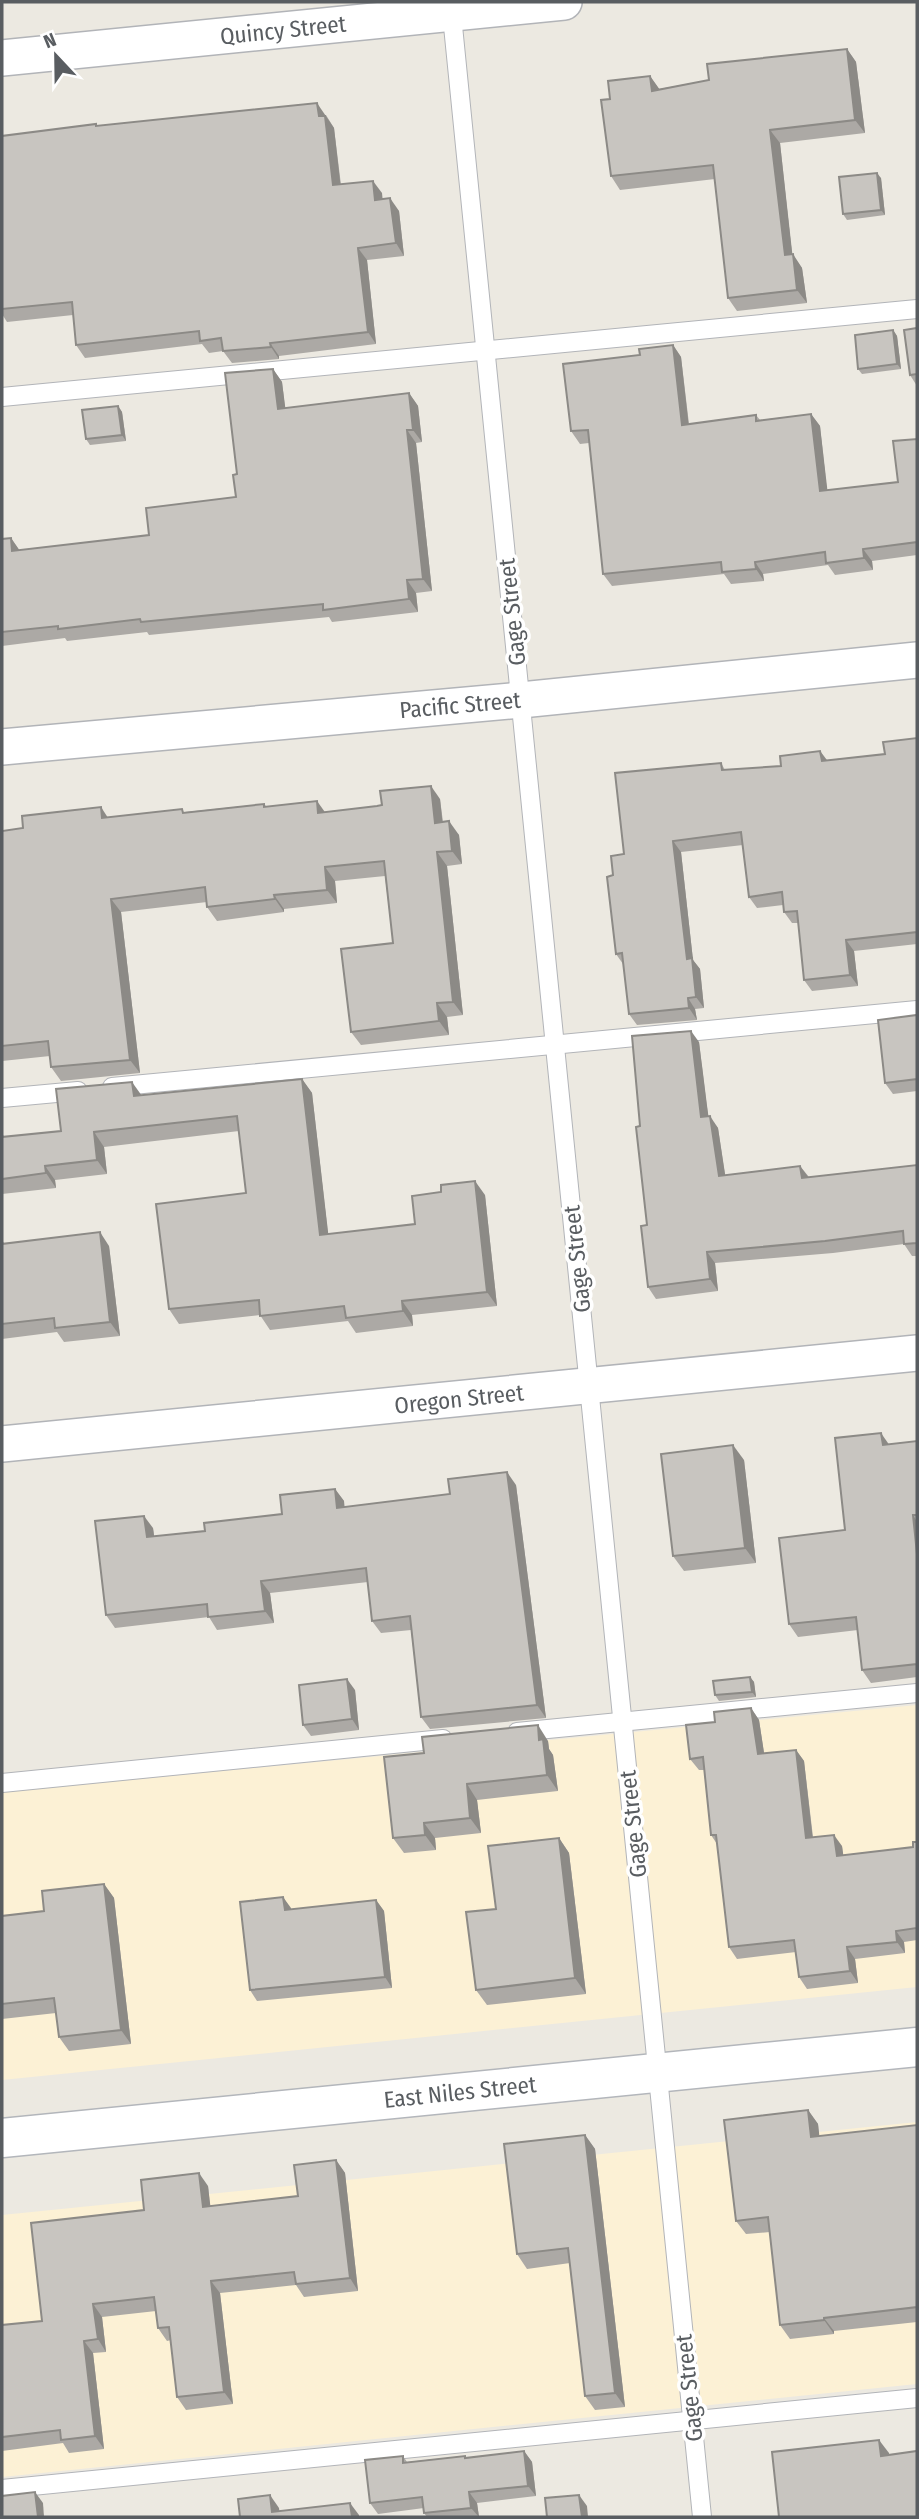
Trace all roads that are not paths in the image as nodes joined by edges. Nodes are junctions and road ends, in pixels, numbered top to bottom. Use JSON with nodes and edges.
{"nodes":[{"id":1,"x":564,"y":2,"type":"edge"},
{"id":2,"x":452,"y":7,"type":"edge"},
{"id":3,"x":2,"y":58,"type":"edge"},
{"id":4,"x":917,"y":309,"type":"edge"},
{"id":5,"x":486,"y":351,"type":"junction"},
{"id":6,"x":2,"y":397,"type":"edge"},
{"id":7,"x":917,"y":660,"type":"edge"},
{"id":8,"x":521,"y":700,"type":"junction"},
{"id":9,"x":2,"y":747,"type":"edge"},
{"id":10,"x":917,"y":1010,"type":"edge"},
{"id":11,"x":556,"y":1046,"type":"junction"},
{"id":12,"x":2,"y":1098,"type":"edge"},
{"id":13,"x":917,"y":1353,"type":"edge"},
{"id":14,"x":589,"y":1386,"type":"junction"},
{"id":15,"x":2,"y":1444,"type":"edge"},
{"id":16,"x":917,"y":1693,"type":"edge"},
{"id":17,"x":623,"y":1721,"type":"junction"},
{"id":18,"x":498,"y":1734,"type":"edge"},
{"id":19,"x":457,"y":1738,"type":"edge"},
{"id":20,"x":2,"y":1783,"type":"edge"},
{"id":21,"x":917,"y":2047,"type":"edge"},
{"id":22,"x":658,"y":2073,"type":"junction"},
{"id":23,"x":2,"y":2138,"type":"edge"},
{"id":24,"x":917,"y":2398,"type":"edge"},
{"id":25,"x":693,"y":2422,"type":"junction"},
{"id":26,"x":2,"y":2489,"type":"edge"},
{"id":27,"x":702,"y":2517,"type":"edge"}],
"edges":[{"from":1,"to":2,"type":"street","name":"Quincy Street"},
{"from":2,"to":3,"type":"street","name":"Quincy Street"},
{"from":2,"to":5,"type":"lane","name":"Gage Street"},
{"from":4,"to":5,"type":"lane"},
{"from":5,"to":6,"type":"lane"},
{"from":5,"to":8,"type":"lane","name":"Gage Street"},
{"from":7,"to":8,"type":"street","name":"Pacific Street"},
{"from":8,"to":9,"type":"street","name":"Pacific Street"},
{"from":8,"to":11,"type":"lane","name":"Gage Street"},
{"from":10,"to":11,"type":"lane"},
{"from":11,"to":12,"type":"lane"},
{"from":11,"to":14,"type":"lane","name":"Gage Street"},
{"from":13,"to":14,"type":"street","name":"Oregon Street"},
{"from":14,"to":15,"type":"street","name":"Oregon Street"},
{"from":14,"to":17,"type":"lane","name":"Gage Street"},
{"from":16,"to":17,"type":"lane"},
{"from":17,"to":18,"type":"lane"},
{"from":17,"to":22,"type":"lane","name":"Gage Street"},
{"from":19,"to":20,"type":"lane"},
{"from":21,"to":22,"type":"main road","name":"East Niles Street"},
{"from":22,"to":23,"type":"main road","name":"East Niles Street"},
{"from":22,"to":25,"type":"lane","name":"Gage Street"},
{"from":24,"to":25,"type":"lane"},
{"from":25,"to":26,"type":"lane"},
{"from":25,"to":27,"type":"lane","name":"Gage Street"}]}
